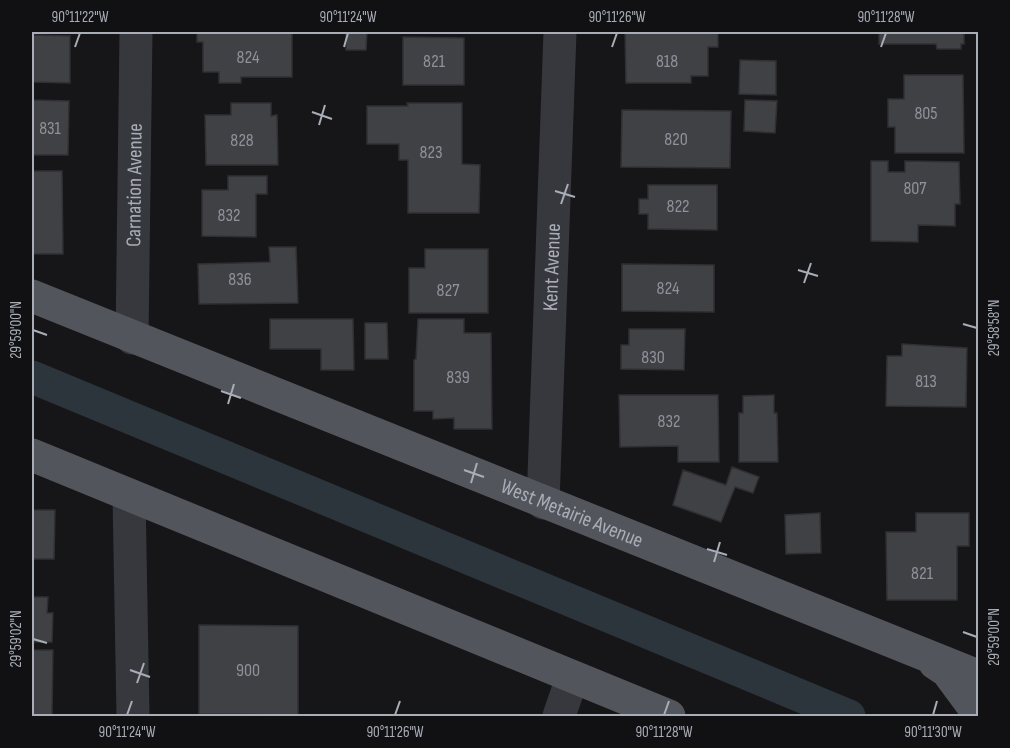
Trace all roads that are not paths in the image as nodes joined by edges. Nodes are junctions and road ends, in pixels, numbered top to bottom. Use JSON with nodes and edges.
{"nodes":[{"id":1,"x":136,"y":32,"type":"edge"},
{"id":2,"x":560,"y":32,"type":"edge"},
{"id":3,"x":32,"y":296,"type":"edge"},
{"id":4,"x":132,"y":338,"type":"junction"},
{"id":5,"x":32,"y":455,"type":"edge"},
{"id":6,"x":129,"y":495,"type":"junction"},
{"id":7,"x":543,"y":503,"type":"junction"},
{"id":8,"x":919,"y":653,"type":"junction"},
{"id":9,"x":978,"y":676,"type":"edge"},
{"id":10,"x":572,"y":678,"type":"junction"},
{"id":11,"x":978,"y":713,"type":"edge"},
{"id":12,"x":133,"y":717,"type":"edge"},
{"id":13,"x":560,"y":717,"type":"edge"},
{"id":14,"x":669,"y":717,"type":"edge"}],
"edges":[{"from":1,"to":4,"type":"street","name":"Carnation Avenue"},
{"from":2,"to":7,"type":"street","name":"Kent Avenue"},
{"from":3,"to":4,"type":"main road","name":"West Metairie Avenue"},
{"from":4,"to":7,"type":"main road","name":"West Metairie Avenue"},
{"from":5,"to":6,"type":"main road"},
{"from":6,"to":10,"type":"main road"},
{"from":6,"to":12,"type":"street"},
{"from":7,"to":8,"type":"main road","name":"West Metairie Avenue"},
{"from":8,"to":9,"type":"main road","name":"West Metairie Avenue"},
{"from":8,"to":11,"type":"main road"},
{"from":10,"to":13,"type":"street"},
{"from":10,"to":14,"type":"main road"}]}
